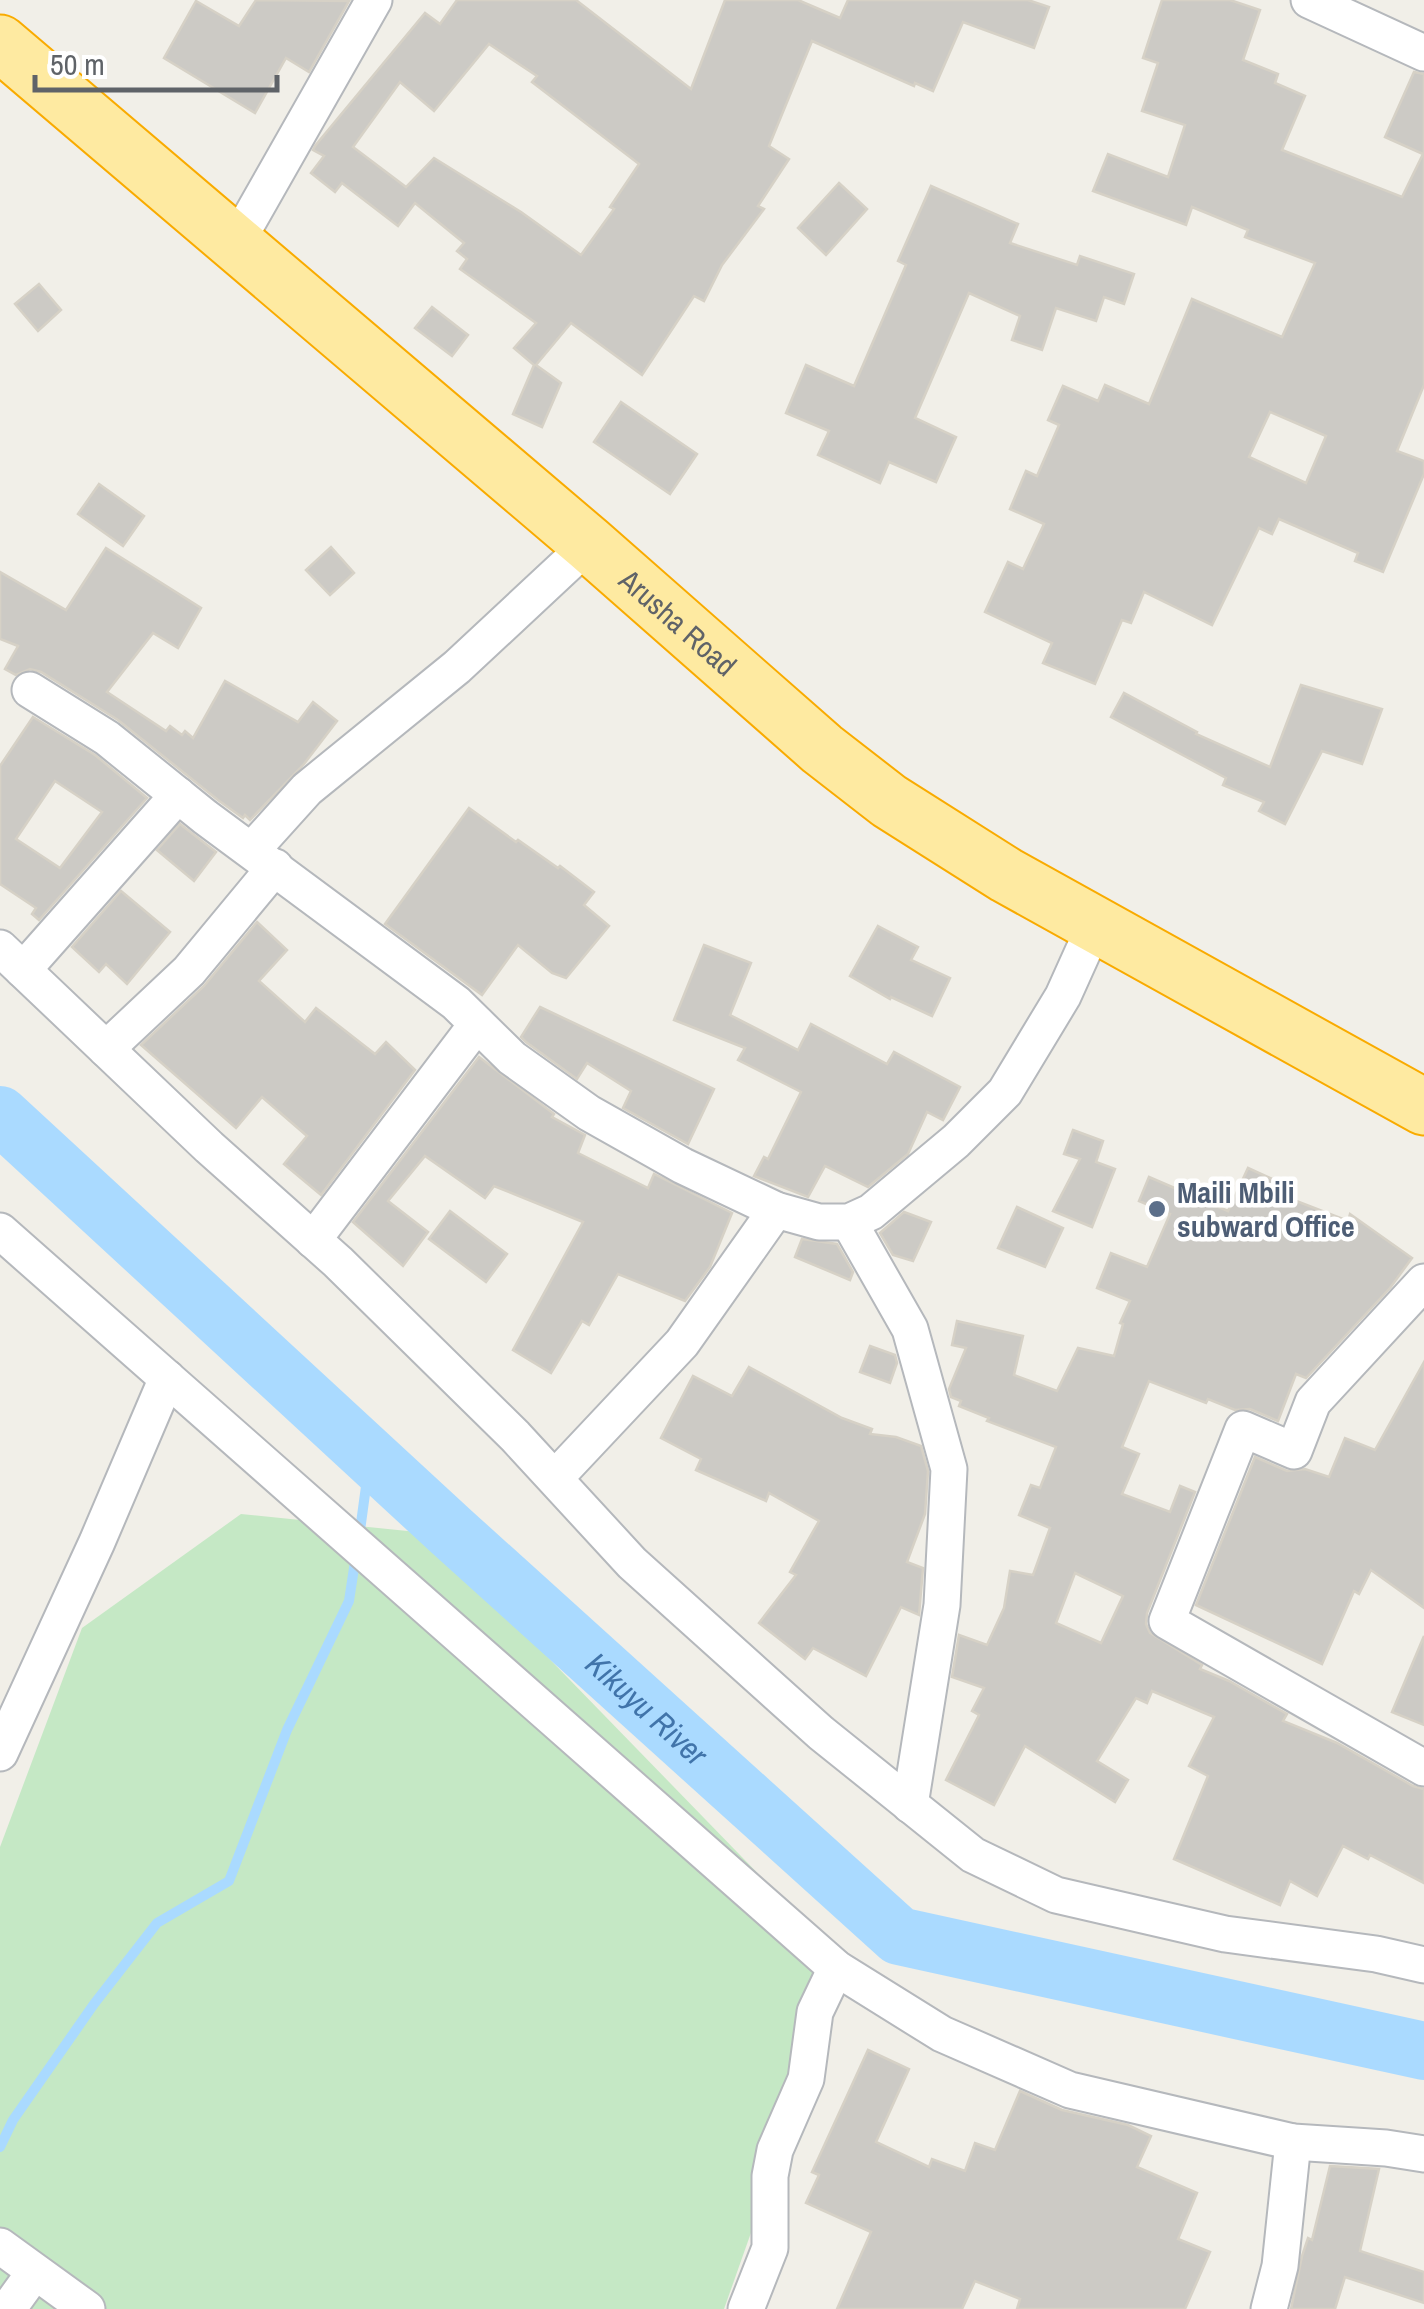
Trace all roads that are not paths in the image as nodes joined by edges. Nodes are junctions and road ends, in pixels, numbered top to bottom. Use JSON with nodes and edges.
{"nodes":[{"id":1,"x":374,"y":0,"type":"edge"},
{"id":2,"x":1309,"y":0,"type":"edge"},
{"id":3,"x":0,"y":43,"type":"edge"},
{"id":4,"x":1424,"y":53,"type":"edge"},
{"id":5,"x":236,"y":243,"type":"junction"},
{"id":6,"x":589,"y":544,"type":"junction"},
{"id":7,"x":30,"y":690,"type":"dead end"},
{"id":8,"x":178,"y":795,"type":"junction"},
{"id":9,"x":264,"y":859,"type":"junction"},
{"id":10,"x":1094,"y":924,"type":"junction"},
{"id":11,"x":12,"y":959,"type":"edge"},
{"id":12,"x":477,"y":1024,"type":"junction"},
{"id":13,"x":106,"y":1049,"type":"junction"},
{"id":14,"x":1424,"y":1107,"type":"edge"},
{"id":15,"x":776,"y":1210,"type":"junction"},
{"id":16,"x":849,"y":1222,"type":"junction"},
{"id":17,"x":0,"y":1232,"type":"edge"},
{"id":18,"x":314,"y":1240,"type":"junction"},
{"id":19,"x":1424,"y":1282,"type":"edge"},
{"id":20,"x":166,"y":1378,"type":"junction"},
{"id":21,"x":554,"y":1478,"type":"junction"},
{"id":22,"x":0,"y":1753,"type":"edge"},
{"id":23,"x":1424,"y":1768,"type":"edge"},
{"id":24,"x":910,"y":1805,"type":"junction"},
{"id":25,"x":1424,"y":1966,"type":"edge"},
{"id":26,"x":836,"y":1968,"type":"junction"},
{"id":27,"x":1293,"y":2142,"type":"junction"},
{"id":28,"x":1424,"y":2154,"type":"edge"},
{"id":29,"x":0,"y":2246,"type":"edge"},
{"id":30,"x":34,"y":2273,"type":"junction"},
{"id":31,"x":8,"y":2309,"type":"edge"},
{"id":32,"x":87,"y":2309,"type":"edge"},
{"id":33,"x":746,"y":2309,"type":"edge"},
{"id":34,"x":1269,"y":2309,"type":"edge"}],
"edges":[{"from":1,"to":5,"type":"street"},
{"from":2,"to":4,"type":"street"},
{"from":3,"to":5,"type":"highway","name":"Arusha Road"},
{"from":5,"to":6,"type":"highway","name":"Arusha Road"},
{"from":6,"to":9,"type":"street"},
{"from":6,"to":10,"type":"highway","name":"Arusha Road"},
{"from":7,"to":8,"type":"street"},
{"from":8,"to":9,"type":"street"},
{"from":8,"to":11,"type":"street"},
{"from":9,"to":12,"type":"street"},
{"from":9,"to":13,"type":"street"},
{"from":10,"to":14,"type":"highway","name":"Arusha Road"},
{"from":10,"to":16,"type":"street"},
{"from":11,"to":13,"type":"street"},
{"from":12,"to":15,"type":"street"},
{"from":12,"to":18,"type":"street"},
{"from":13,"to":18,"type":"street"},
{"from":15,"to":16,"type":"street"},
{"from":15,"to":21,"type":"street"},
{"from":16,"to":24,"type":"street"},
{"from":17,"to":20,"type":"street"},
{"from":18,"to":21,"type":"street"},
{"from":19,"to":23,"type":"street"},
{"from":20,"to":22,"type":"street"},
{"from":20,"to":26,"type":"street"},
{"from":21,"to":24,"type":"street"},
{"from":24,"to":25,"type":"street"},
{"from":26,"to":27,"type":"street"},
{"from":26,"to":33,"type":"street"},
{"from":27,"to":28,"type":"street"},
{"from":27,"to":34,"type":"street"},
{"from":29,"to":30,"type":"street"},
{"from":30,"to":31,"type":"street"},
{"from":30,"to":32,"type":"street"}]}
